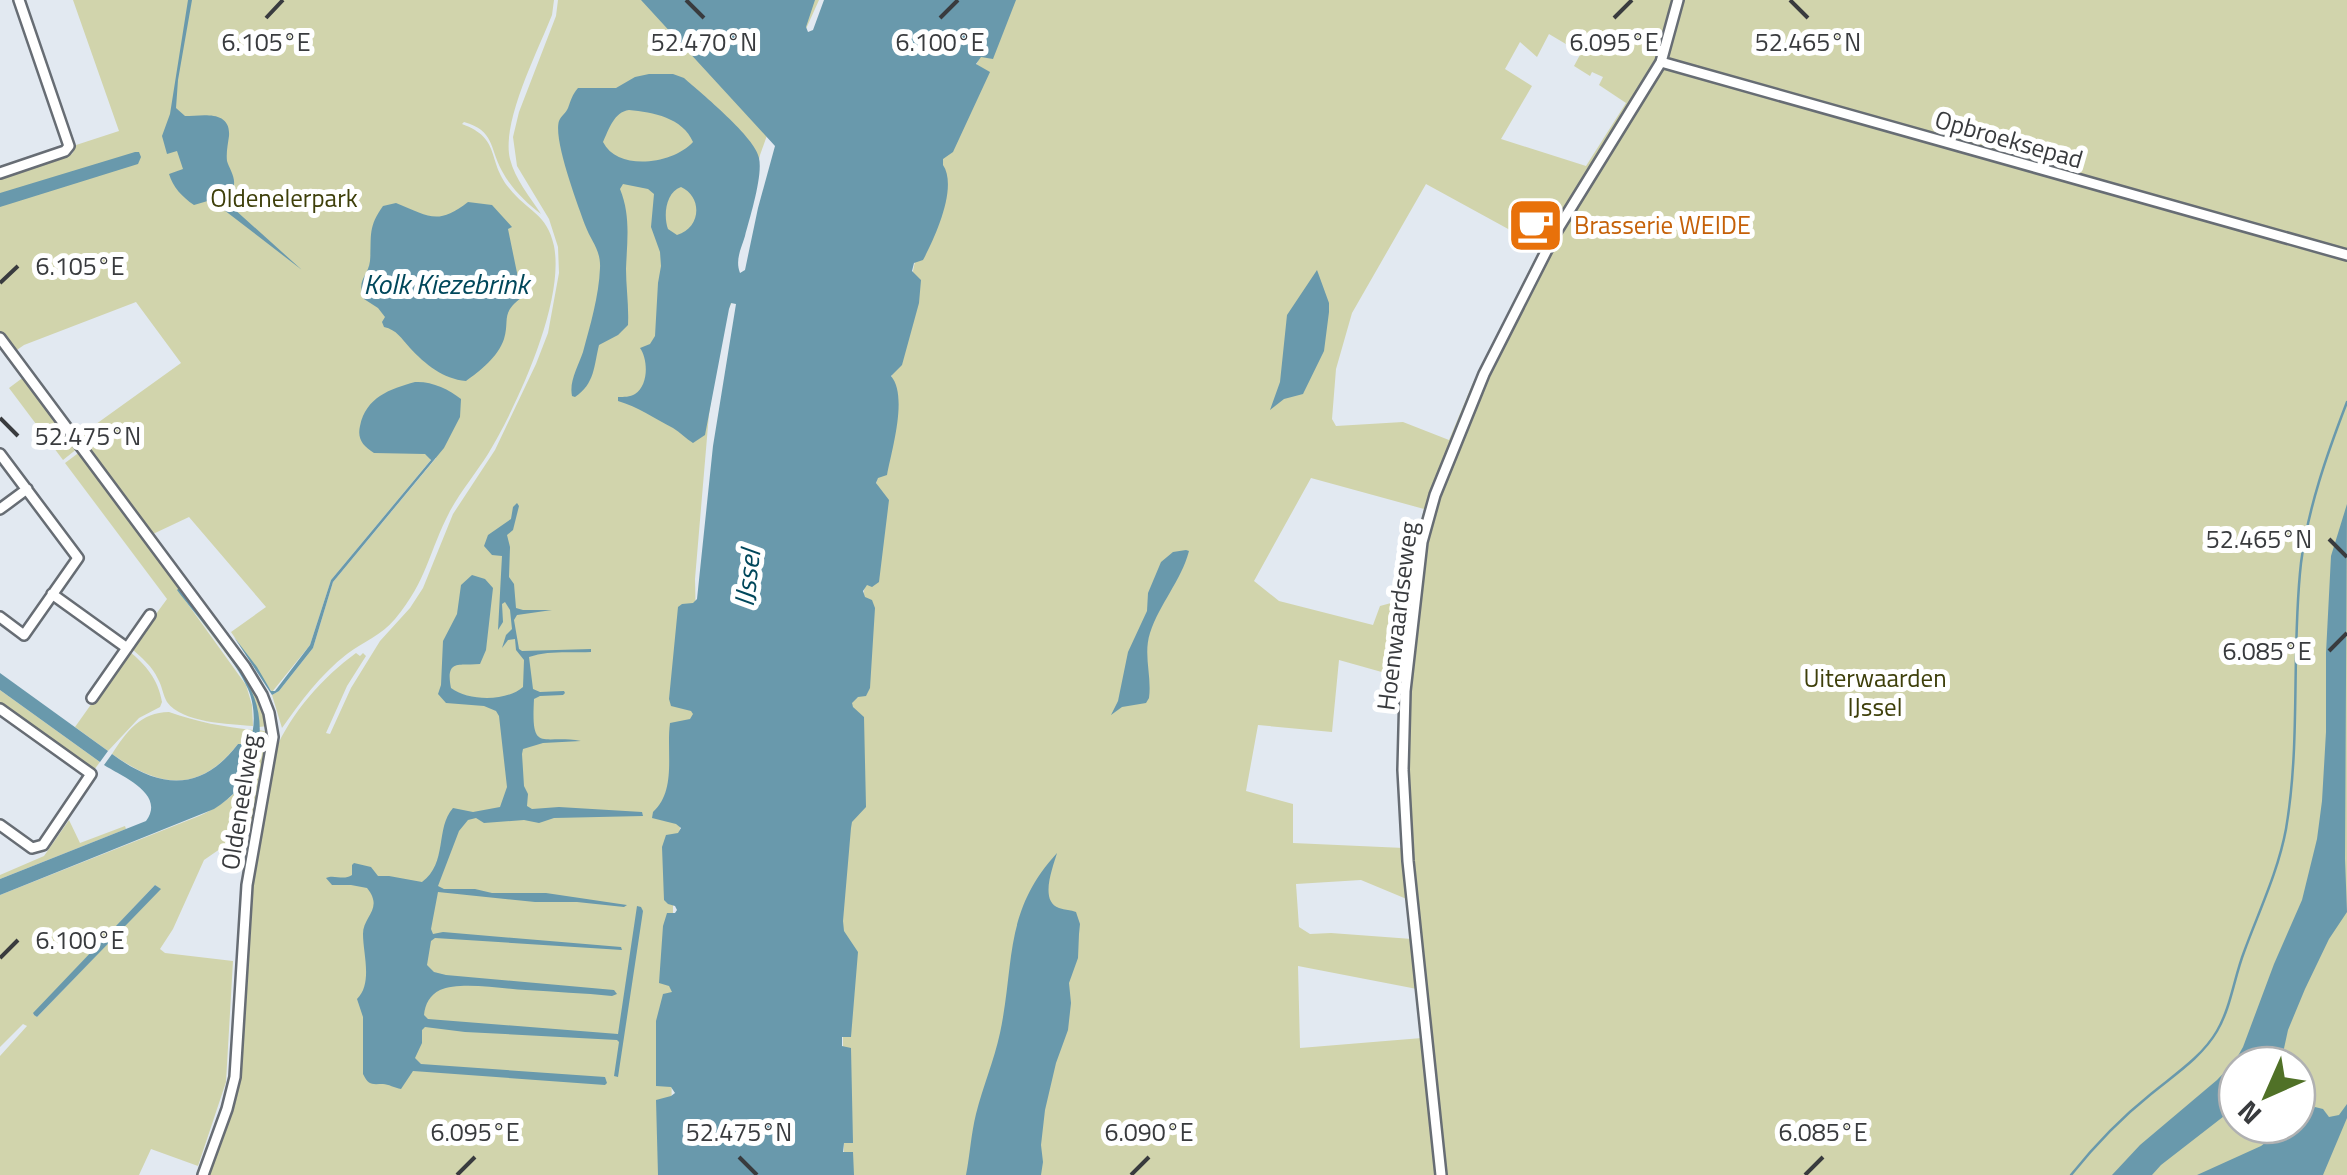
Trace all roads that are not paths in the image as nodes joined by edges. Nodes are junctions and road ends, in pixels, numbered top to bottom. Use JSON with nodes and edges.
{"nodes":[{"id":1,"x":19,"y":0,"type":"edge"},
{"id":2,"x":1678,"y":0,"type":"edge"},
{"id":3,"x":1661,"y":62,"type":"junction"},
{"id":4,"x":0,"y":173,"type":"edge"},
{"id":5,"x":2347,"y":255,"type":"edge"},
{"id":6,"x":0,"y":338,"type":"edge"},
{"id":7,"x":0,"y":454,"type":"edge"},
{"id":8,"x":26,"y":489,"type":"junction"},
{"id":9,"x":0,"y":509,"type":"edge"},
{"id":10,"x":52,"y":594,"type":"junction"},
{"id":11,"x":150,"y":615,"type":"dead end"},
{"id":12,"x":0,"y":617,"type":"edge"},
{"id":13,"x":128,"y":648,"type":"junction"},
{"id":14,"x":92,"y":698,"type":"dead end"},
{"id":15,"x":0,"y":709,"type":"edge"},
{"id":16,"x":0,"y":825,"type":"edge"},
{"id":17,"x":203,"y":1175,"type":"edge"},
{"id":18,"x":1441,"y":1175,"type":"edge"}],
"edges":[{"from":1,"to":4,"type":"street"},
{"from":2,"to":3,"type":"street","name":"Hoenwaardseweg"},
{"from":3,"to":5,"type":"street","name":"Opbroeksepad"},
{"from":3,"to":18,"type":"street","name":"Hoenwaardseweg"},
{"from":6,"to":17,"type":"street","name":"Oldeneelweg"},
{"from":7,"to":8,"type":"street"},
{"from":8,"to":9,"type":"street"},
{"from":8,"to":10,"type":"street"},
{"from":10,"to":12,"type":"street"},
{"from":10,"to":13,"type":"street"},
{"from":11,"to":13,"type":"street"},
{"from":13,"to":14,"type":"street"},
{"from":15,"to":16,"type":"street"}]}
